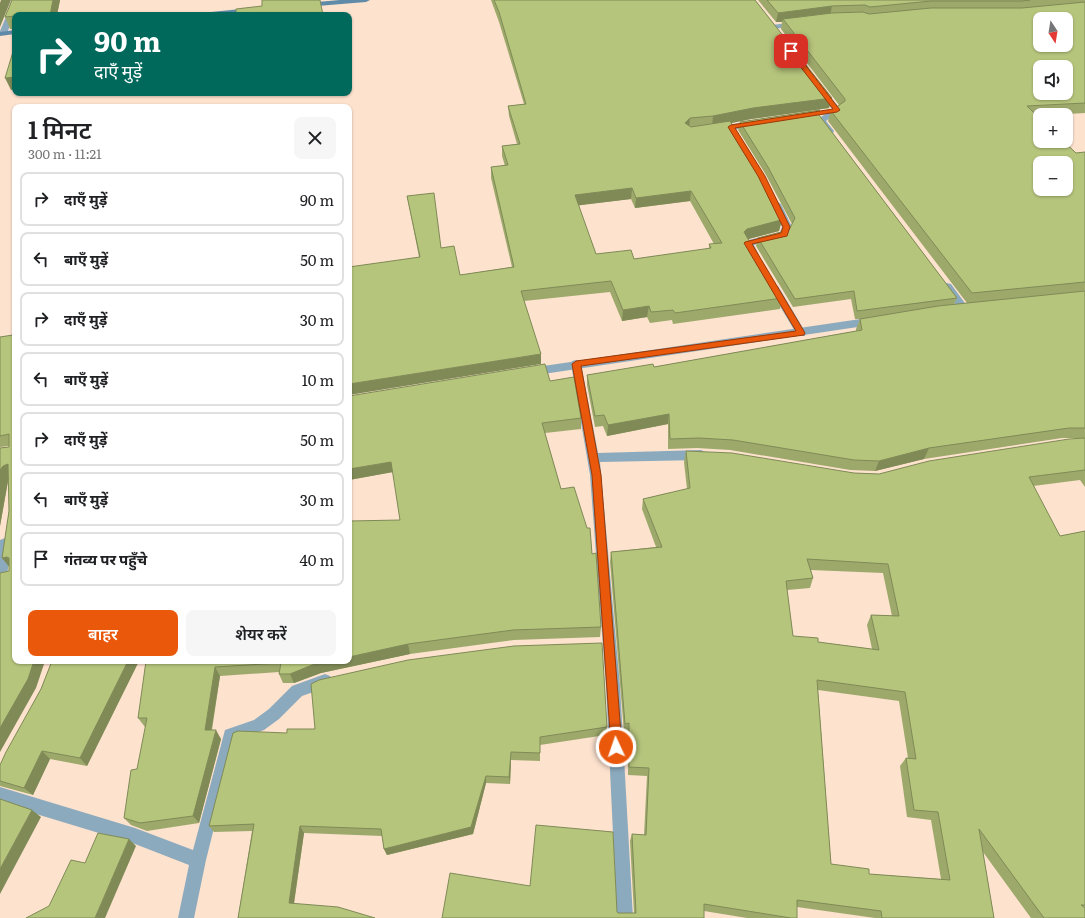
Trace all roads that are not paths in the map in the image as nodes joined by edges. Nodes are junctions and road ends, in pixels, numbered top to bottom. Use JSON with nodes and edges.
{"nodes":[{"id":1,"x":17,"y":0,"type":"edge"},
{"id":2,"x":366,"y":0,"type":"edge"},
{"id":3,"x":299,"y":6,"type":"edge"},
{"id":4,"x":261,"y":9,"type":"edge"},
{"id":5,"x":231,"y":12,"type":"edge"},
{"id":6,"x":803,"y":24,"type":"edge"},
{"id":7,"x":773,"y":27,"type":"edge"},
{"id":8,"x":12,"y":32,"type":"edge"},
{"id":9,"x":1,"y":33,"type":"edge"},
{"id":10,"x":814,"y":80,"type":"edge"},
{"id":11,"x":837,"y":110,"type":"junction"},
{"id":12,"x":813,"y":114,"type":"edge"},
{"id":13,"x":766,"y":121,"type":"edge"},
{"id":14,"x":731,"y":127,"type":"junction"},
{"id":15,"x":712,"y":131,"type":"edge"},
{"id":16,"x":739,"y":139,"type":"edge"},
{"id":17,"x":835,"y":139,"type":"edge"},
{"id":18,"x":771,"y":194,"type":"edge"},
{"id":19,"x":759,"y":262,"type":"edge"},
{"id":20,"x":939,"y":276,"type":"edge"},
{"id":21,"x":770,"y":282,"type":"edge"},
{"id":22,"x":948,"y":310,"type":"edge"},
{"id":23,"x":886,"y":319,"type":"edge"},
{"id":24,"x":801,"y":333,"type":"junction"},
{"id":25,"x":576,"y":364,"type":"junction"},
{"id":26,"x":522,"y":373,"type":"edge"},
{"id":27,"x":710,"y":456,"type":"edge"},
{"id":28,"x":594,"y":458,"type":"junction"},
{"id":29,"x":7,"y":532,"type":"edge"},
{"id":30,"x":12,"y":575,"type":"edge"},
{"id":31,"x":0,"y":577,"type":"edge"},
{"id":32,"x":593,"y":644,"type":"edge"},
{"id":33,"x":609,"y":644,"type":"junction"},
{"id":34,"x":336,"y":678,"type":"edge"},
{"id":35,"x":0,"y":795,"type":"edge"},
{"id":36,"x":198,"y":860,"type":"junction"},
{"id":37,"x":186,"y":918,"type":"edge"},
{"id":38,"x":625,"y":918,"type":"edge"}],
"edges":[{"from":1,"to":9,"type":"street"},
{"from":2,"to":3,"type":"main road"},
{"from":4,"to":5,"type":"main road"},
{"from":6,"to":7,"type":"street"},
{"from":8,"to":9,"type":"main road"},
{"from":10,"to":11,"type":"street"},
{"from":11,"to":12,"type":"street"},
{"from":11,"to":17,"type":"street"},
{"from":13,"to":14,"type":"street"},
{"from":14,"to":15,"type":"street"},
{"from":14,"to":16,"type":"street"},
{"from":18,"to":19,"type":"street"},
{"from":20,"to":22,"type":"street"},
{"from":21,"to":24,"type":"street"},
{"from":23,"to":24,"type":"street"},
{"from":24,"to":25,"type":"street"},
{"from":25,"to":26,"type":"street"},
{"from":25,"to":28,"type":"street"},
{"from":27,"to":28,"type":"street"},
{"from":28,"to":33,"type":"street"},
{"from":29,"to":31,"type":"street"},
{"from":30,"to":31,"type":"street"},
{"from":32,"to":33,"type":"street"},
{"from":33,"to":38,"type":"street"},
{"from":34,"to":36,"type":"street"},
{"from":35,"to":36,"type":"street"},
{"from":36,"to":37,"type":"street"}]}
